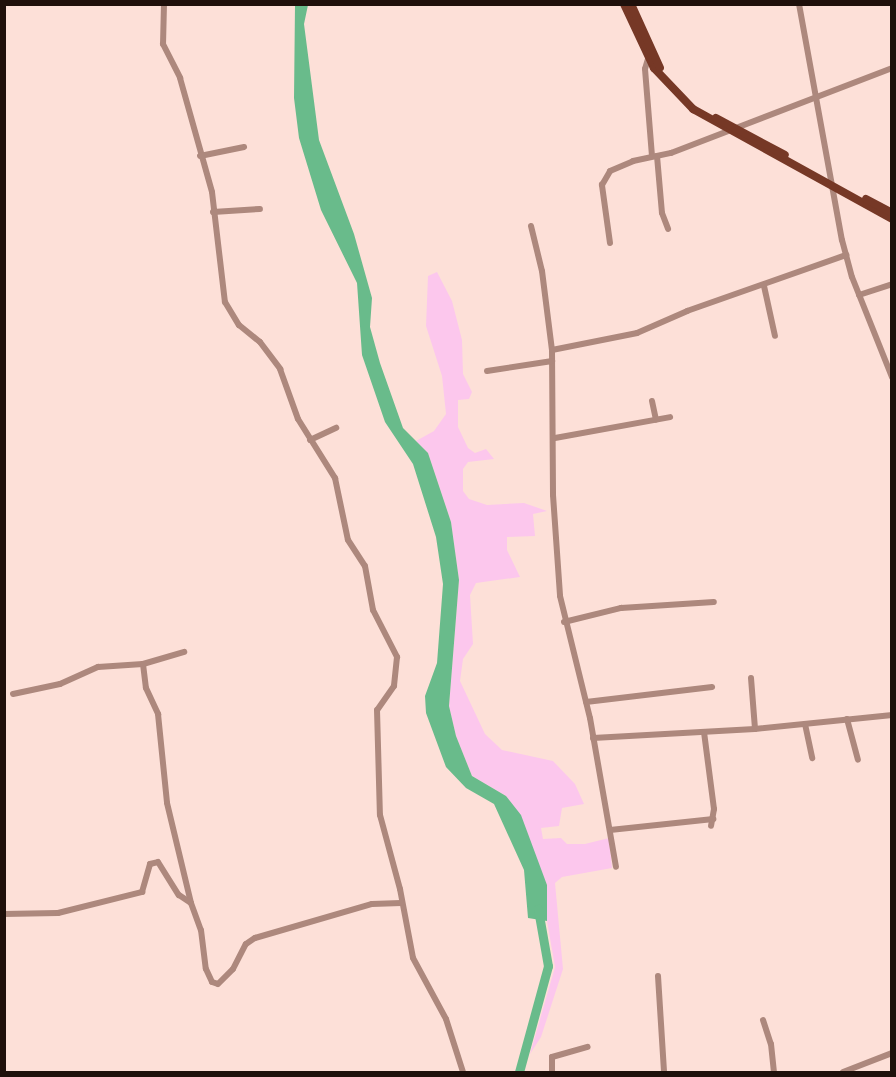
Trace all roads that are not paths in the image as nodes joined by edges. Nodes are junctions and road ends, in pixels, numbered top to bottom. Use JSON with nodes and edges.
{"nodes":[{"id":1,"x":164,"y":4,"type":"edge"},
{"id":2,"x":624,"y":4,"type":"edge"},
{"id":3,"x":631,"y":4,"type":"edge"},
{"id":4,"x":799,"y":4,"type":"edge"},
{"id":5,"x":648,"y":59,"type":"junction"},
{"id":6,"x":891,"y":68,"type":"edge"},
{"id":7,"x":815,"y":99,"type":"junction"},
{"id":8,"x":732,"y":130,"type":"junction"},
{"id":9,"x":244,"y":147,"type":"dead end"},
{"id":10,"x":200,"y":156,"type":"junction"},
{"id":11,"x":654,"y":156,"type":"junction"},
{"id":12,"x":831,"y":183,"type":"junction"},
{"id":13,"x":260,"y":209,"type":"dead end"},
{"id":14,"x":213,"y":212,"type":"junction"},
{"id":15,"x":891,"y":213,"type":"edge"},
{"id":16,"x":891,"y":219,"type":"edge"},
{"id":17,"x":531,"y":226,"type":"dead end"},
{"id":18,"x":668,"y":229,"type":"dead end"},
{"id":19,"x":610,"y":243,"type":"dead end"},
{"id":20,"x":846,"y":255,"type":"junction"},
{"id":21,"x":891,"y":284,"type":"edge"},
{"id":22,"x":764,"y":286,"type":"junction"},
{"id":23,"x":859,"y":295,"type":"junction"},
{"id":24,"x":775,"y":336,"type":"dead end"},
{"id":25,"x":552,"y":350,"type":"junction"},
{"id":26,"x":552,"y":362,"type":"junction"},
{"id":27,"x":487,"y":371,"type":"dead end"},
{"id":28,"x":891,"y":376,"type":"edge"},
{"id":29,"x":652,"y":401,"type":"dead end"},
{"id":30,"x":670,"y":417,"type":"dead end"},
{"id":31,"x":656,"y":420,"type":"junction"},
{"id":32,"x":336,"y":428,"type":"dead end"},
{"id":33,"x":555,"y":438,"type":"junction"},
{"id":34,"x":310,"y":440,"type":"junction"},
{"id":35,"x":714,"y":602,"type":"dead end"},
{"id":36,"x":564,"y":622,"type":"junction"},
{"id":37,"x":184,"y":652,"type":"dead end"},
{"id":38,"x":143,"y":664,"type":"junction"},
{"id":39,"x":751,"y":678,"type":"dead end"},
{"id":40,"x":712,"y":687,"type":"dead end"},
{"id":41,"x":13,"y":694,"type":"dead end"},
{"id":42,"x":586,"y":702,"type":"junction"},
{"id":43,"x":891,"y":715,"type":"edge"},
{"id":44,"x":848,"y":719,"type":"junction"},
{"id":45,"x":805,"y":724,"type":"junction"},
{"id":46,"x":755,"y":729,"type":"junction"},
{"id":47,"x":704,"y":732,"type":"junction"},
{"id":48,"x":593,"y":738,"type":"junction"},
{"id":49,"x":812,"y":758,"type":"dead end"},
{"id":50,"x":858,"y":760,"type":"dead end"},
{"id":51,"x":610,"y":830,"type":"junction"},
{"id":52,"x":616,"y":867,"type":"dead end"},
{"id":53,"x":191,"y":903,"type":"junction"},
{"id":54,"x":401,"y":903,"type":"junction"},
{"id":55,"x":4,"y":914,"type":"edge"},
{"id":56,"x":657,"y":976,"type":"dead end"},
{"id":57,"x":763,"y":1020,"type":"dead end"},
{"id":58,"x":588,"y":1047,"type":"dead end"},
{"id":59,"x":891,"y":1053,"type":"edge"},
{"id":60,"x":463,"y":1072,"type":"edge"},
{"id":61,"x":552,"y":1072,"type":"edge"},
{"id":62,"x":664,"y":1072,"type":"edge"},
{"id":63,"x":774,"y":1072,"type":"edge"},
{"id":64,"x":843,"y":1072,"type":"edge"}],
"edges":[{"from":1,"to":10,"type":"street"},
{"from":2,"to":5,"type":"main road"},
{"from":3,"to":8,"type":"main road"},
{"from":4,"to":7,"type":"street"},
{"from":5,"to":8,"type":"main road"},
{"from":5,"to":11,"type":"street"},
{"from":6,"to":7,"type":"street"},
{"from":7,"to":8,"type":"street"},
{"from":7,"to":12,"type":"street"},
{"from":8,"to":11,"type":"street"},
{"from":8,"to":12,"type":"main road"},
{"from":9,"to":10,"type":"street"},
{"from":10,"to":14,"type":"street"},
{"from":11,"to":18,"type":"street"},
{"from":11,"to":19,"type":"street"},
{"from":12,"to":15,"type":"main road"},
{"from":12,"to":16,"type":"main road"},
{"from":12,"to":20,"type":"street"},
{"from":13,"to":14,"type":"street"},
{"from":14,"to":34,"type":"street"},
{"from":17,"to":25,"type":"street"},
{"from":20,"to":22,"type":"street"},
{"from":20,"to":23,"type":"street"},
{"from":21,"to":23,"type":"street"},
{"from":22,"to":24,"type":"street"},
{"from":22,"to":25,"type":"street"},
{"from":23,"to":28,"type":"street"},
{"from":25,"to":26,"type":"street"},
{"from":26,"to":27,"type":"street"},
{"from":26,"to":33,"type":"street"},
{"from":29,"to":31,"type":"street"},
{"from":30,"to":31,"type":"street"},
{"from":31,"to":33,"type":"street"},
{"from":32,"to":34,"type":"street"},
{"from":33,"to":36,"type":"street"},
{"from":34,"to":54,"type":"street"},
{"from":35,"to":36,"type":"street"},
{"from":36,"to":42,"type":"street"},
{"from":37,"to":38,"type":"street"},
{"from":38,"to":41,"type":"street"},
{"from":38,"to":53,"type":"street"},
{"from":39,"to":46,"type":"street"},
{"from":40,"to":42,"type":"street"},
{"from":42,"to":48,"type":"street"},
{"from":43,"to":44,"type":"street"},
{"from":44,"to":45,"type":"street"},
{"from":44,"to":50,"type":"street"},
{"from":45,"to":46,"type":"street"},
{"from":45,"to":49,"type":"street"},
{"from":46,"to":47,"type":"street"},
{"from":47,"to":48,"type":"street"},
{"from":47,"to":51,"type":"street"},
{"from":48,"to":51,"type":"street"},
{"from":51,"to":52,"type":"street"},
{"from":53,"to":54,"type":"street"},
{"from":53,"to":55,"type":"street"},
{"from":54,"to":60,"type":"street"},
{"from":56,"to":62,"type":"street"},
{"from":57,"to":63,"type":"street"},
{"from":58,"to":61,"type":"street"},
{"from":59,"to":64,"type":"street"}]}
